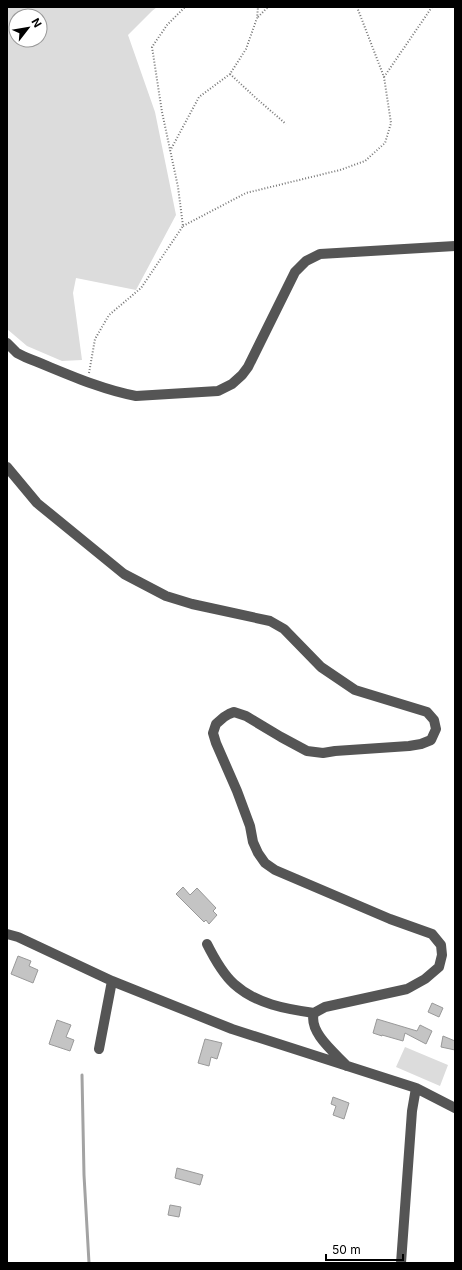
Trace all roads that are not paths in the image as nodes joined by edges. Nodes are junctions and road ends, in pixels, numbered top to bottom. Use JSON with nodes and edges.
{"nodes":[{"id":1,"x":455,"y":246,"type":"edge"},
{"id":2,"x":7,"y":343,"type":"edge"},
{"id":3,"x":7,"y":467,"type":"edge"},
{"id":4,"x":7,"y":934,"type":"edge"},
{"id":5,"x":208,"y":944,"type":"dead end"},
{"id":6,"x":112,"y":981,"type":"junction"},
{"id":7,"x":314,"y":1013,"type":"junction"},
{"id":8,"x":99,"y":1050,"type":"dead end"},
{"id":9,"x":347,"y":1066,"type":"junction"},
{"id":10,"x":416,"y":1088,"type":"junction"},
{"id":11,"x":455,"y":1108,"type":"edge"},
{"id":12,"x":401,"y":1263,"type":"edge"}],
"edges":[{"from":1,"to":2,"type":"street"},
{"from":3,"to":7,"type":"street"},
{"from":4,"to":6,"type":"street"},
{"from":5,"to":7,"type":"street"},
{"from":6,"to":8,"type":"street"},
{"from":6,"to":9,"type":"street"},
{"from":7,"to":9,"type":"street"},
{"from":9,"to":10,"type":"street"},
{"from":10,"to":11,"type":"street"},
{"from":10,"to":12,"type":"street"}]}
